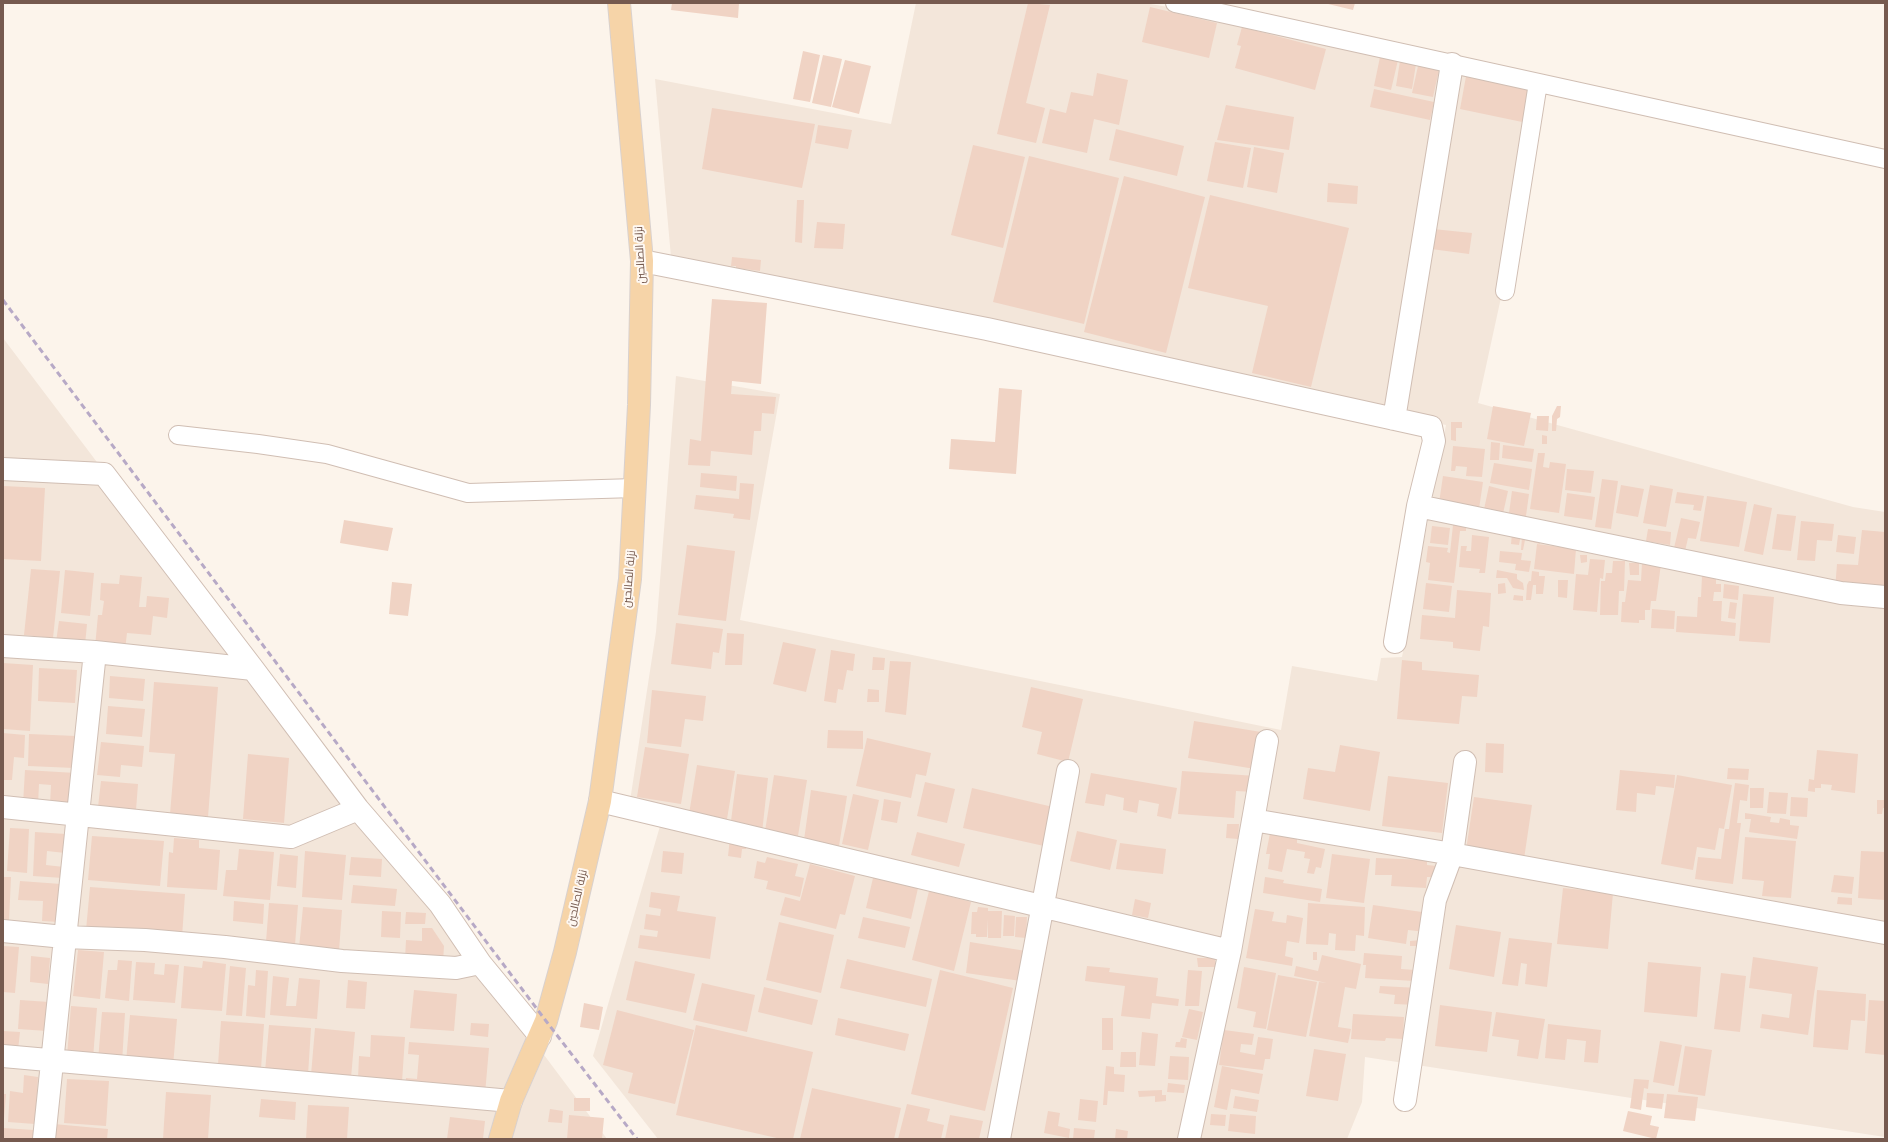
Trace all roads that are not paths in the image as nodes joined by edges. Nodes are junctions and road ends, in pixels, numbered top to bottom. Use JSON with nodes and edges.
{"nodes":[{"id":1,"x":619,"y":3,"type":"edge"},
{"id":2,"x":1175,"y":3,"type":"edge"},
{"id":3,"x":1452,"y":64,"type":"junction"},
{"id":4,"x":1538,"y":83,"type":"junction"},
{"id":5,"x":1885,"y":159,"type":"edge"},
{"id":6,"x":642,"y":261,"type":"junction"},
{"id":7,"x":1505,"y":291,"type":"dead end"},
{"id":8,"x":1394,"y":419,"type":"junction"},
{"id":9,"x":178,"y":435,"type":"dead end"},
{"id":10,"x":3,"y":468,"type":"edge"},
{"id":11,"x":635,"y":488,"type":"junction"},
{"id":12,"x":1418,"y":506,"type":"junction"},
{"id":13,"x":1885,"y":597,"type":"edge"},
{"id":14,"x":1395,"y":642,"type":"dead end"},
{"id":15,"x":3,"y":646,"type":"edge"},
{"id":16,"x":95,"y":652,"type":"junction"},
{"id":17,"x":253,"y":668,"type":"junction"},
{"id":18,"x":1267,"y":741,"type":"dead end"},
{"id":19,"x":1465,"y":762,"type":"dead end"},
{"id":20,"x":1068,"y":771,"type":"dead end"},
{"id":21,"x":600,"y":801,"type":"junction"},
{"id":22,"x":3,"y":807,"type":"edge"},
{"id":23,"x":358,"y":810,"type":"junction"},
{"id":24,"x":77,"y":815,"type":"junction"},
{"id":25,"x":1253,"y":820,"type":"junction"},
{"id":26,"x":1452,"y":854,"type":"junction"},
{"id":27,"x":1043,"y":905,"type":"junction"},
{"id":28,"x":3,"y":931,"type":"edge"},
{"id":29,"x":1885,"y":933,"type":"edge"},
{"id":30,"x":64,"y":937,"type":"junction"},
{"id":31,"x":1230,"y":951,"type":"junction"},
{"id":32,"x":480,"y":963,"type":"junction"},
{"id":33,"x":540,"y":1036,"type":"junction"},
{"id":34,"x":3,"y":1056,"type":"edge"},
{"id":35,"x":51,"y":1059,"type":"junction"},
{"id":36,"x":1405,"y":1100,"type":"dead end"},
{"id":37,"x":511,"y":1101,"type":"junction"},
{"id":38,"x":44,"y":1139,"type":"edge"},
{"id":39,"x":500,"y":1139,"type":"edge"},
{"id":40,"x":999,"y":1139,"type":"edge"},
{"id":41,"x":1189,"y":1139,"type":"edge"}],
"edges":[{"from":1,"to":6,"type":"main road","name":"نزلة الصالحين"},
{"from":2,"to":3,"type":"lane"},
{"from":3,"to":4,"type":"lane"},
{"from":3,"to":8,"type":"street"},
{"from":4,"to":5,"type":"lane"},
{"from":4,"to":7,"type":"lane"},
{"from":6,"to":8,"type":"street"},
{"from":6,"to":11,"type":"main road","name":"نزلة الصالحين"},
{"from":8,"to":12,"type":"street"},
{"from":9,"to":11,"type":"lane"},
{"from":10,"to":17,"type":"street"},
{"from":11,"to":21,"type":"main road","name":"نزلة الصالحين"},
{"from":12,"to":13,"type":"street"},
{"from":12,"to":14,"type":"street"},
{"from":15,"to":16,"type":"street"},
{"from":16,"to":17,"type":"street"},
{"from":16,"to":24,"type":"street"},
{"from":17,"to":23,"type":"street"},
{"from":18,"to":25,"type":"street"},
{"from":19,"to":26,"type":"street"},
{"from":20,"to":27,"type":"street"},
{"from":21,"to":27,"type":"street"},
{"from":21,"to":33,"type":"main road","name":"نزلة الصالحين"},
{"from":22,"to":24,"type":"street"},
{"from":23,"to":24,"type":"street"},
{"from":23,"to":32,"type":"street"},
{"from":24,"to":30,"type":"street"},
{"from":25,"to":26,"type":"street"},
{"from":25,"to":31,"type":"street"},
{"from":26,"to":29,"type":"street"},
{"from":26,"to":36,"type":"street"},
{"from":27,"to":31,"type":"street"},
{"from":27,"to":40,"type":"street"},
{"from":28,"to":30,"type":"street"},
{"from":30,"to":32,"type":"street"},
{"from":30,"to":35,"type":"street"},
{"from":31,"to":41,"type":"street"},
{"from":32,"to":33,"type":"street"},
{"from":33,"to":37,"type":"main road","name":"نزلة الصالحين"},
{"from":34,"to":35,"type":"street"},
{"from":35,"to":37,"type":"street"},
{"from":35,"to":38,"type":"street"},
{"from":37,"to":39,"type":"main road","name":"نزلة الصالحين"}]}
